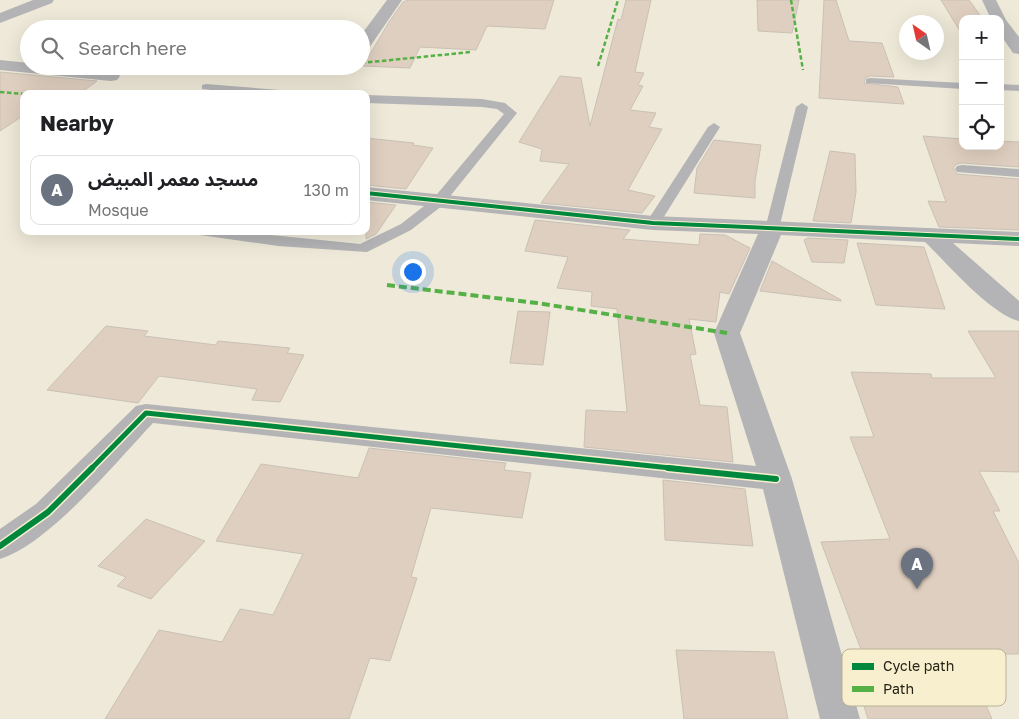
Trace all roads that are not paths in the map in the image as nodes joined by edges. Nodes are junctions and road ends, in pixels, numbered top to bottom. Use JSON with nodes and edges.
{"nodes":[{"id":1,"x":47,"y":0,"type":"edge"},
{"id":2,"x":395,"y":0,"type":"edge"},
{"id":3,"x":989,"y":0,"type":"edge"},
{"id":4,"x":997,"y":15,"type":"edge"},
{"id":5,"x":0,"y":18,"type":"edge"},
{"id":6,"x":1004,"y":26,"type":"edge"},
{"id":7,"x":370,"y":35,"type":"edge"},
{"id":8,"x":1019,"y":49,"type":"edge"},
{"id":9,"x":0,"y":65,"type":"edge"},
{"id":10,"x":20,"y":67,"type":"edge"},
{"id":11,"x":101,"y":75,"type":"edge"},
{"id":12,"x":111,"y":76,"type":"dead end"},
{"id":13,"x":870,"y":81,"type":"dead end"},
{"id":14,"x":959,"y":86,"type":"edge"},
{"id":15,"x":206,"y":87,"type":"dead end"},
{"id":16,"x":1004,"y":87,"type":"edge"},
{"id":17,"x":1019,"y":88,"type":"edge"},
{"id":18,"x":243,"y":90,"type":"edge"},
{"id":19,"x":370,"y":99,"type":"edge"},
{"id":20,"x":802,"y":107,"type":"dead end"},
{"id":21,"x":714,"y":127,"type":"dead end"},
{"id":22,"x":962,"y":169,"type":"dead end"},
{"id":23,"x":1019,"y":173,"type":"edge"},
{"id":24,"x":370,"y":194,"type":"edge"},
{"id":25,"x":438,"y":202,"type":"junction"},
{"id":26,"x":653,"y":222,"type":"junction"},
{"id":27,"x":772,"y":229,"type":"junction"},
{"id":28,"x":227,"y":235,"type":"edge"},
{"id":29,"x":931,"y":235,"type":"junction"},
{"id":30,"x":1019,"y":239,"type":"edge"},
{"id":31,"x":1019,"y":313,"type":"edge"},
{"id":32,"x":776,"y":479,"type":"junction"},
{"id":33,"x":0,"y":546,"type":"edge"},
{"id":34,"x":840,"y":719,"type":"edge"}],
"edges":[{"from":1,"to":5,"type":"street"},
{"from":2,"to":7,"type":"street"},
{"from":3,"to":4,"type":"street"},
{"from":6,"to":8,"type":"street"},
{"from":9,"to":10,"type":"street"},
{"from":11,"to":12,"type":"street"},
{"from":13,"to":14,"type":"lane"},
{"from":15,"to":18,"type":"lane"},
{"from":16,"to":17,"type":"lane"},
{"from":19,"to":25,"type":"lane"},
{"from":20,"to":27,"type":"lane"},
{"from":21,"to":26,"type":"lane"},
{"from":22,"to":23,"type":"lane"},
{"from":24,"to":25,"type":"street"},
{"from":25,"to":26,"type":"street"},
{"from":25,"to":28,"type":"lane"},
{"from":26,"to":27,"type":"street"},
{"from":27,"to":29,"type":"street"},
{"from":27,"to":32,"type":"street"},
{"from":29,"to":30,"type":"street"},
{"from":29,"to":31,"type":"street"},
{"from":32,"to":33,"type":"street"},
{"from":32,"to":34,"type":"street"}]}
